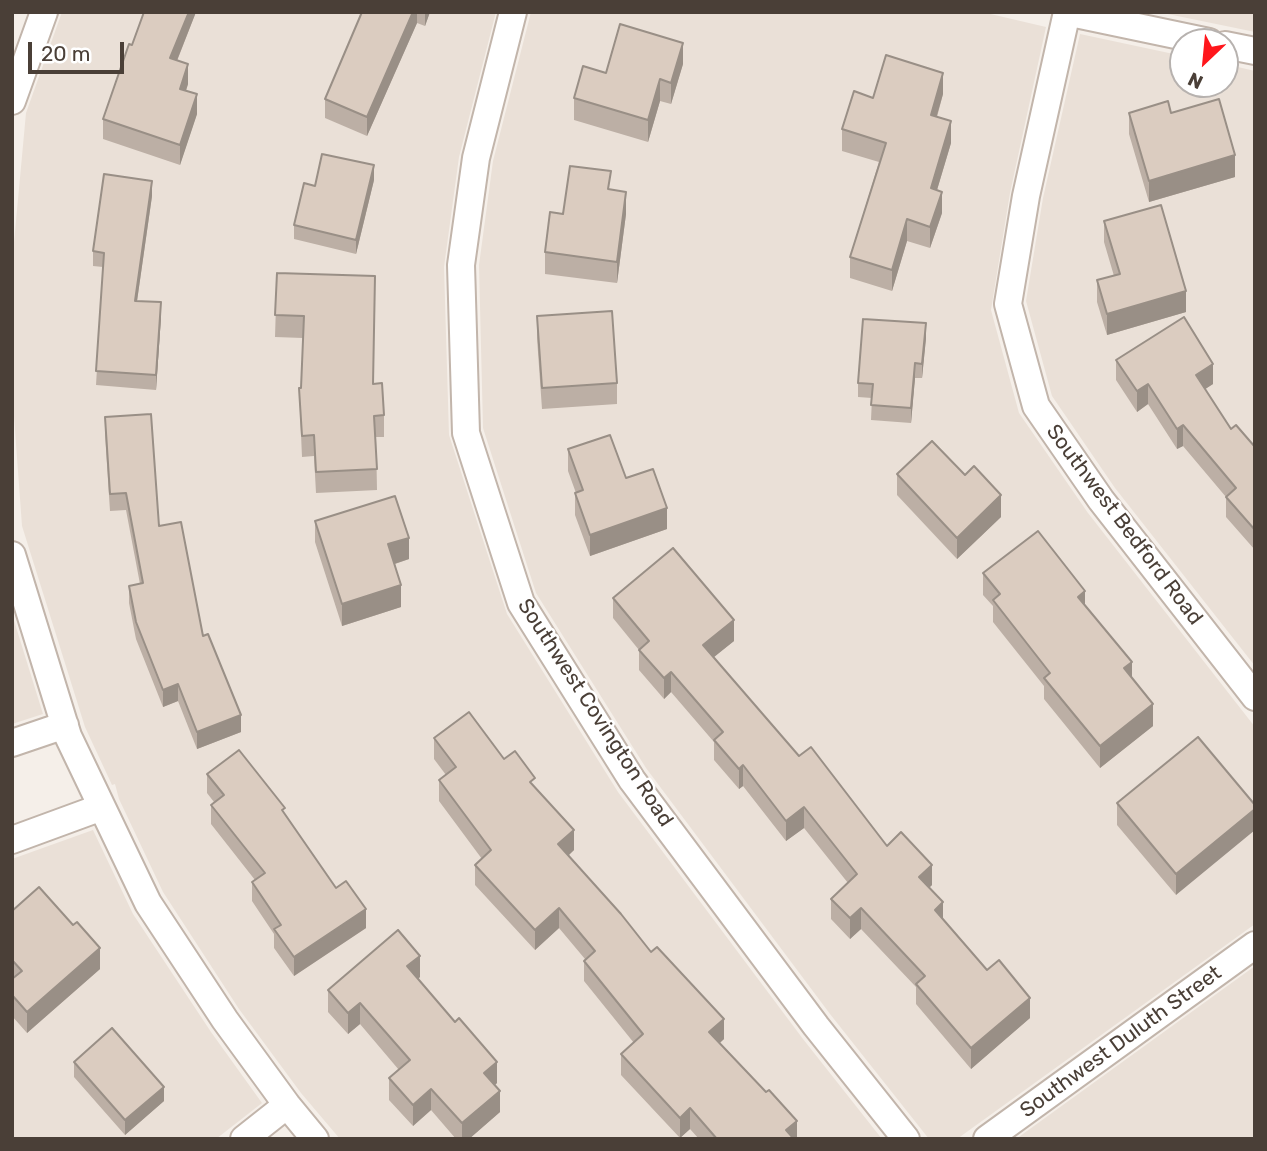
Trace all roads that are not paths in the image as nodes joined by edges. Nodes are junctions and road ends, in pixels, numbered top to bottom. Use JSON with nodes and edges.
{"nodes":[{"id":1,"x":44,"y":12,"type":"edge"},
{"id":2,"x":513,"y":12,"type":"edge"},
{"id":3,"x":1066,"y":12,"type":"edge"},
{"id":4,"x":1169,"y":34,"type":"edge"},
{"id":5,"x":12,"y":101,"type":"edge"},
{"id":6,"x":12,"y":555,"type":"edge"},
{"id":7,"x":1255,"y":697,"type":"edge"},
{"id":8,"x":65,"y":725,"type":"junction"},
{"id":9,"x":12,"y":743,"type":"edge"},
{"id":10,"x":102,"y":807,"type":"junction"},
{"id":11,"x":12,"y":840,"type":"edge"},
{"id":12,"x":1255,"y":945,"type":"edge"},
{"id":13,"x":287,"y":1105,"type":"junction"},
{"id":14,"x":244,"y":1139,"type":"edge"},
{"id":15,"x":315,"y":1139,"type":"edge"},
{"id":16,"x":906,"y":1139,"type":"edge"},
{"id":17,"x":987,"y":1139,"type":"edge"}],
"edges":[{"from":1,"to":5,"type":"street"},
{"from":2,"to":16,"type":"street","name":"Southwest Covington Road"},
{"from":3,"to":4,"type":"street"},
{"from":3,"to":7,"type":"street","name":"Southwest Bedford Road"},
{"from":6,"to":8,"type":"street"},
{"from":8,"to":9,"type":"street"},
{"from":8,"to":10,"type":"street"},
{"from":10,"to":11,"type":"street"},
{"from":10,"to":13,"type":"street"},
{"from":12,"to":17,"type":"street","name":"Southwest Duluth Street"},
{"from":13,"to":14,"type":"street"},
{"from":13,"to":15,"type":"street"}]}
